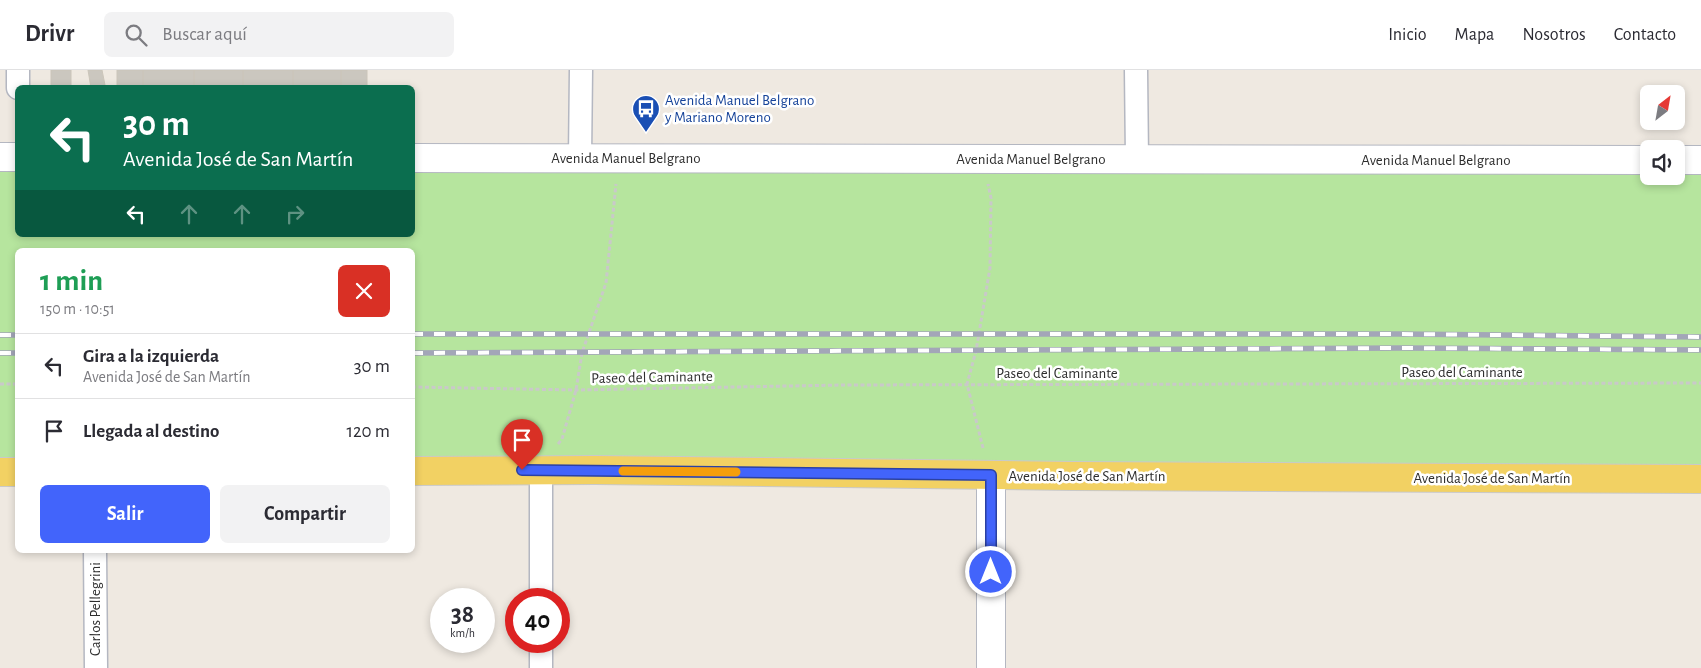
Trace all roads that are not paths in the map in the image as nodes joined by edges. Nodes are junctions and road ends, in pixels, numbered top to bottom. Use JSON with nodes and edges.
{"nodes":[{"id":1,"x":18,"y":70,"type":"edge"},
{"id":2,"x":580,"y":70,"type":"edge"},
{"id":3,"x":1136,"y":70,"type":"edge"},
{"id":4,"x":18,"y":85,"type":"edge"},
{"id":5,"x":0,"y":157,"type":"edge"},
{"id":6,"x":15,"y":158,"type":"edge"},
{"id":7,"x":415,"y":158,"type":"edge"},
{"id":8,"x":580,"y":158,"type":"junction"},
{"id":9,"x":1137,"y":159,"type":"junction"},
{"id":10,"x":1640,"y":160,"type":"edge"},
{"id":11,"x":1685,"y":160,"type":"edge"},
{"id":12,"x":1701,"y":160,"type":"edge"},
{"id":13,"x":415,"y":470,"type":"edge"},
{"id":14,"x":541,"y":470,"type":"junction"},
{"id":15,"x":0,"y":472,"type":"edge"},
{"id":16,"x":15,"y":472,"type":"edge"},
{"id":17,"x":991,"y":475,"type":"junction"},
{"id":18,"x":1701,"y":479,"type":"edge"},
{"id":19,"x":95,"y":553,"type":"edge"},
{"id":20,"x":541,"y":588,"type":"edge"},
{"id":21,"x":540,"y":653,"type":"edge"},
{"id":22,"x":96,"y":668,"type":"edge"},
{"id":23,"x":540,"y":668,"type":"edge"},
{"id":24,"x":991,"y":668,"type":"edge"}],
"edges":[{"from":1,"to":4,"type":"street"},
{"from":2,"to":8,"type":"street"},
{"from":3,"to":9,"type":"street"},
{"from":5,"to":6,"type":"main road"},
{"from":7,"to":8,"type":"main road","name":"Avenida Manuel Belgrano"},
{"from":8,"to":9,"type":"main road","name":"Avenida Manuel Belgrano"},
{"from":9,"to":10,"type":"main road","name":"Avenida Manuel Belgrano"},
{"from":11,"to":12,"type":"main road"},
{"from":13,"to":14,"type":"main road","name":"Avenida José de San Martín"},
{"from":14,"to":17,"type":"main road","name":"Avenida José de San Martín"},
{"from":14,"to":20,"type":"street"},
{"from":15,"to":16,"type":"main road"},
{"from":17,"to":18,"type":"main road","name":"Avenida José de San Martín"},
{"from":17,"to":24,"type":"main road"},
{"from":19,"to":22,"type":"street","name":"Carlos Pellegrini"},
{"from":21,"to":23,"type":"street"}]}
